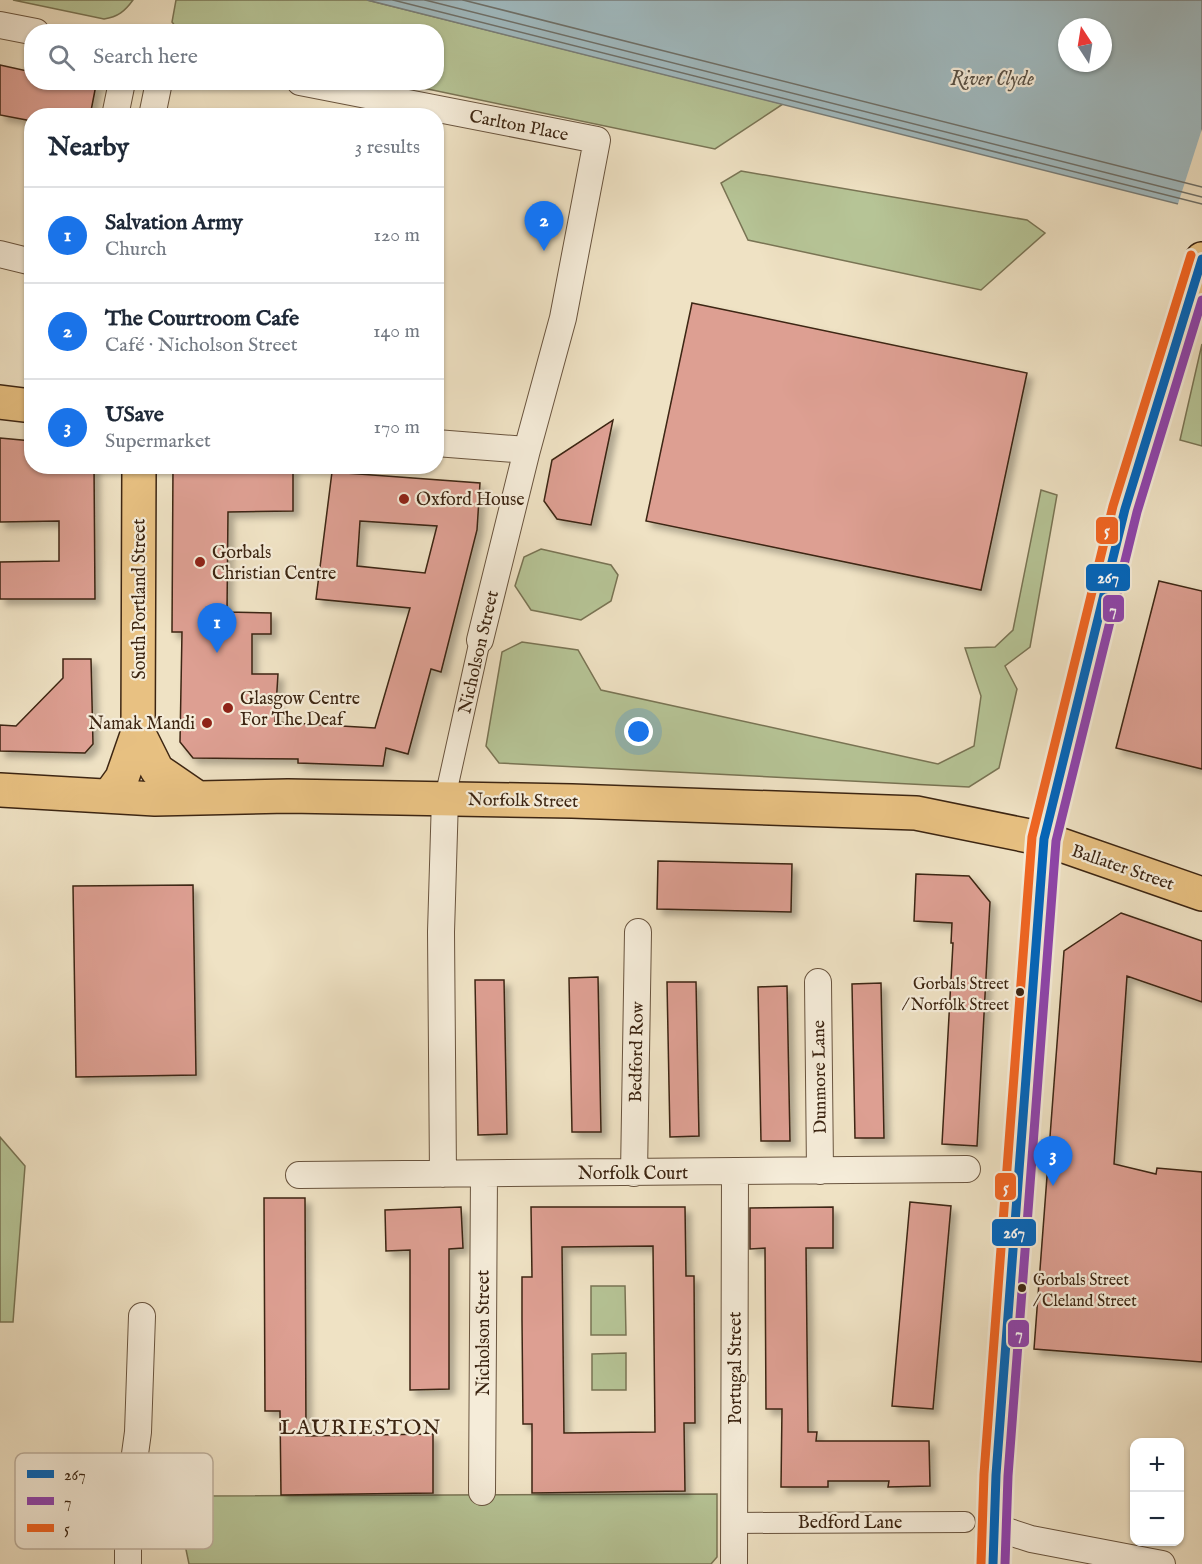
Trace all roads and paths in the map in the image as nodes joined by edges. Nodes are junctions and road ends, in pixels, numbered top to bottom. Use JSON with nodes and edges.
{"nodes":[{"id":1,"x":0,"y":25,"type":"edge"},
{"id":2,"x":24,"y":30,"type":"edge"},
{"id":3,"x":121,"y":90,"type":"edge"},
{"id":4,"x":157,"y":90,"type":"edge"},
{"id":5,"x":340,"y":90,"type":"edge"},
{"id":6,"x":117,"y":108,"type":"edge"},
{"id":7,"x":154,"y":108,"type":"edge"},
{"id":8,"x":431,"y":108,"type":"edge"},
{"id":9,"x":444,"y":111,"type":"edge"},
{"id":10,"x":597,"y":141,"type":"joint"},
{"id":11,"x":0,"y":254,"type":"edge"},
{"id":12,"x":1202,"y":259,"type":"edge"},
{"id":13,"x":24,"y":260,"type":"edge"},
{"id":14,"x":0,"y":402,"type":"edge"},
{"id":15,"x":24,"y":405,"type":"edge"},
{"id":16,"x":444,"y":443,"type":"edge"},
{"id":17,"x":526,"y":450,"type":"junction"},
{"id":18,"x":139,"y":474,"type":"edge"},
{"id":19,"x":480,"y":640,"type":"joint"},
{"id":20,"x":138,"y":732,"type":"junction"},
{"id":21,"x":0,"y":790,"type":"edge"},
{"id":22,"x":109,"y":796,"type":"junction"},
{"id":23,"x":195,"y":796,"type":"junction"},
{"id":24,"x":445,"y":798,"type":"junction"},
{"id":25,"x":1044,"y":839,"type":"junction"},
{"id":26,"x":1202,"y":894,"type":"edge"},
{"id":27,"x":638,"y":932,"type":"dead end"},
{"id":28,"x":818,"y":982,"type":"dead end"},
{"id":29,"x":967,"y":1169,"type":"dead end"},
{"id":30,"x":820,"y":1171,"type":"junction"},
{"id":31,"x":735,"y":1172,"type":"junction"},
{"id":32,"x":634,"y":1173,"type":"junction"},
{"id":33,"x":443,"y":1174,"type":"junction"},
{"id":34,"x":484,"y":1174,"type":"junction"},
{"id":35,"x":299,"y":1175,"type":"dead end"},
{"id":36,"x":142,"y":1316,"type":"dead end"},
{"id":37,"x":135,"y":1453,"type":"edge"},
{"id":38,"x":483,"y":1492,"type":"dead end"},
{"id":39,"x":735,"y":1523,"type":"junction"},
{"id":40,"x":980,"y":1524,"type":"junction"},
{"id":41,"x":734,"y":1564,"type":"edge"},
{"id":42,"x":993,"y":1564,"type":"edge"},
{"id":43,"x":1162,"y":1564,"type":"edge"}],
"edges":[{"from":1,"to":2,"type":"street"},
{"from":3,"to":6,"type":"street"},
{"from":4,"to":7,"type":"street"},
{"from":5,"to":8,"type":"street","name":"Carlton Place"},
{"from":9,"to":10,"type":"street","name":"Carlton Place"},
{"from":10,"to":17,"type":"street","name":"Nicholson Street"},
{"from":11,"to":13,"type":"street"},
{"from":12,"to":25,"type":"main road"},
{"from":14,"to":15,"type":"main road"},
{"from":16,"to":17,"type":"street"},
{"from":17,"to":19,"type":"street","name":"Nicholson Street"},
{"from":18,"to":20,"type":"main road","name":"South Portland Street"},
{"from":19,"to":24,"type":"street","name":"Nicholson Street"},
{"from":20,"to":22,"type":"main road","name":"South Portland Street"},
{"from":20,"to":23,"type":"main road","name":"South Portland Street"},
{"from":21,"to":22,"type":"main road","name":"Norfolk Street"},
{"from":22,"to":23,"type":"main road","name":"Norfolk Street"},
{"from":23,"to":24,"type":"main road","name":"Norfolk Street"},
{"from":24,"to":25,"type":"main road","name":"Norfolk Street"},
{"from":24,"to":33,"type":"street","name":"Nicholson Street"},
{"from":25,"to":26,"type":"main road","name":"Ballater Street"},
{"from":25,"to":40,"type":"main road"},
{"from":27,"to":32,"type":"street","name":"Bedford Row"},
{"from":28,"to":30,"type":"street","name":"Dunmore Lane"},
{"from":29,"to":30,"type":"street","name":"Norfolk Court"},
{"from":30,"to":31,"type":"street","name":"Norfolk Court"},
{"from":31,"to":32,"type":"street","name":"Norfolk Court"},
{"from":31,"to":39,"type":"street","name":"Portugal Street"},
{"from":32,"to":34,"type":"street","name":"Norfolk Court"},
{"from":33,"to":34,"type":"street","name":"Norfolk Court"},
{"from":33,"to":35,"type":"street","name":"Norfolk Court"},
{"from":34,"to":38,"type":"street","name":"Nicholson Street"},
{"from":36,"to":37,"type":"street"},
{"from":39,"to":40,"type":"street","name":"Bedford Lane"},
{"from":39,"to":41,"type":"street","name":"Portugal Street"},
{"from":40,"to":42,"type":"main road"},
{"from":40,"to":43,"type":"street"}]}
